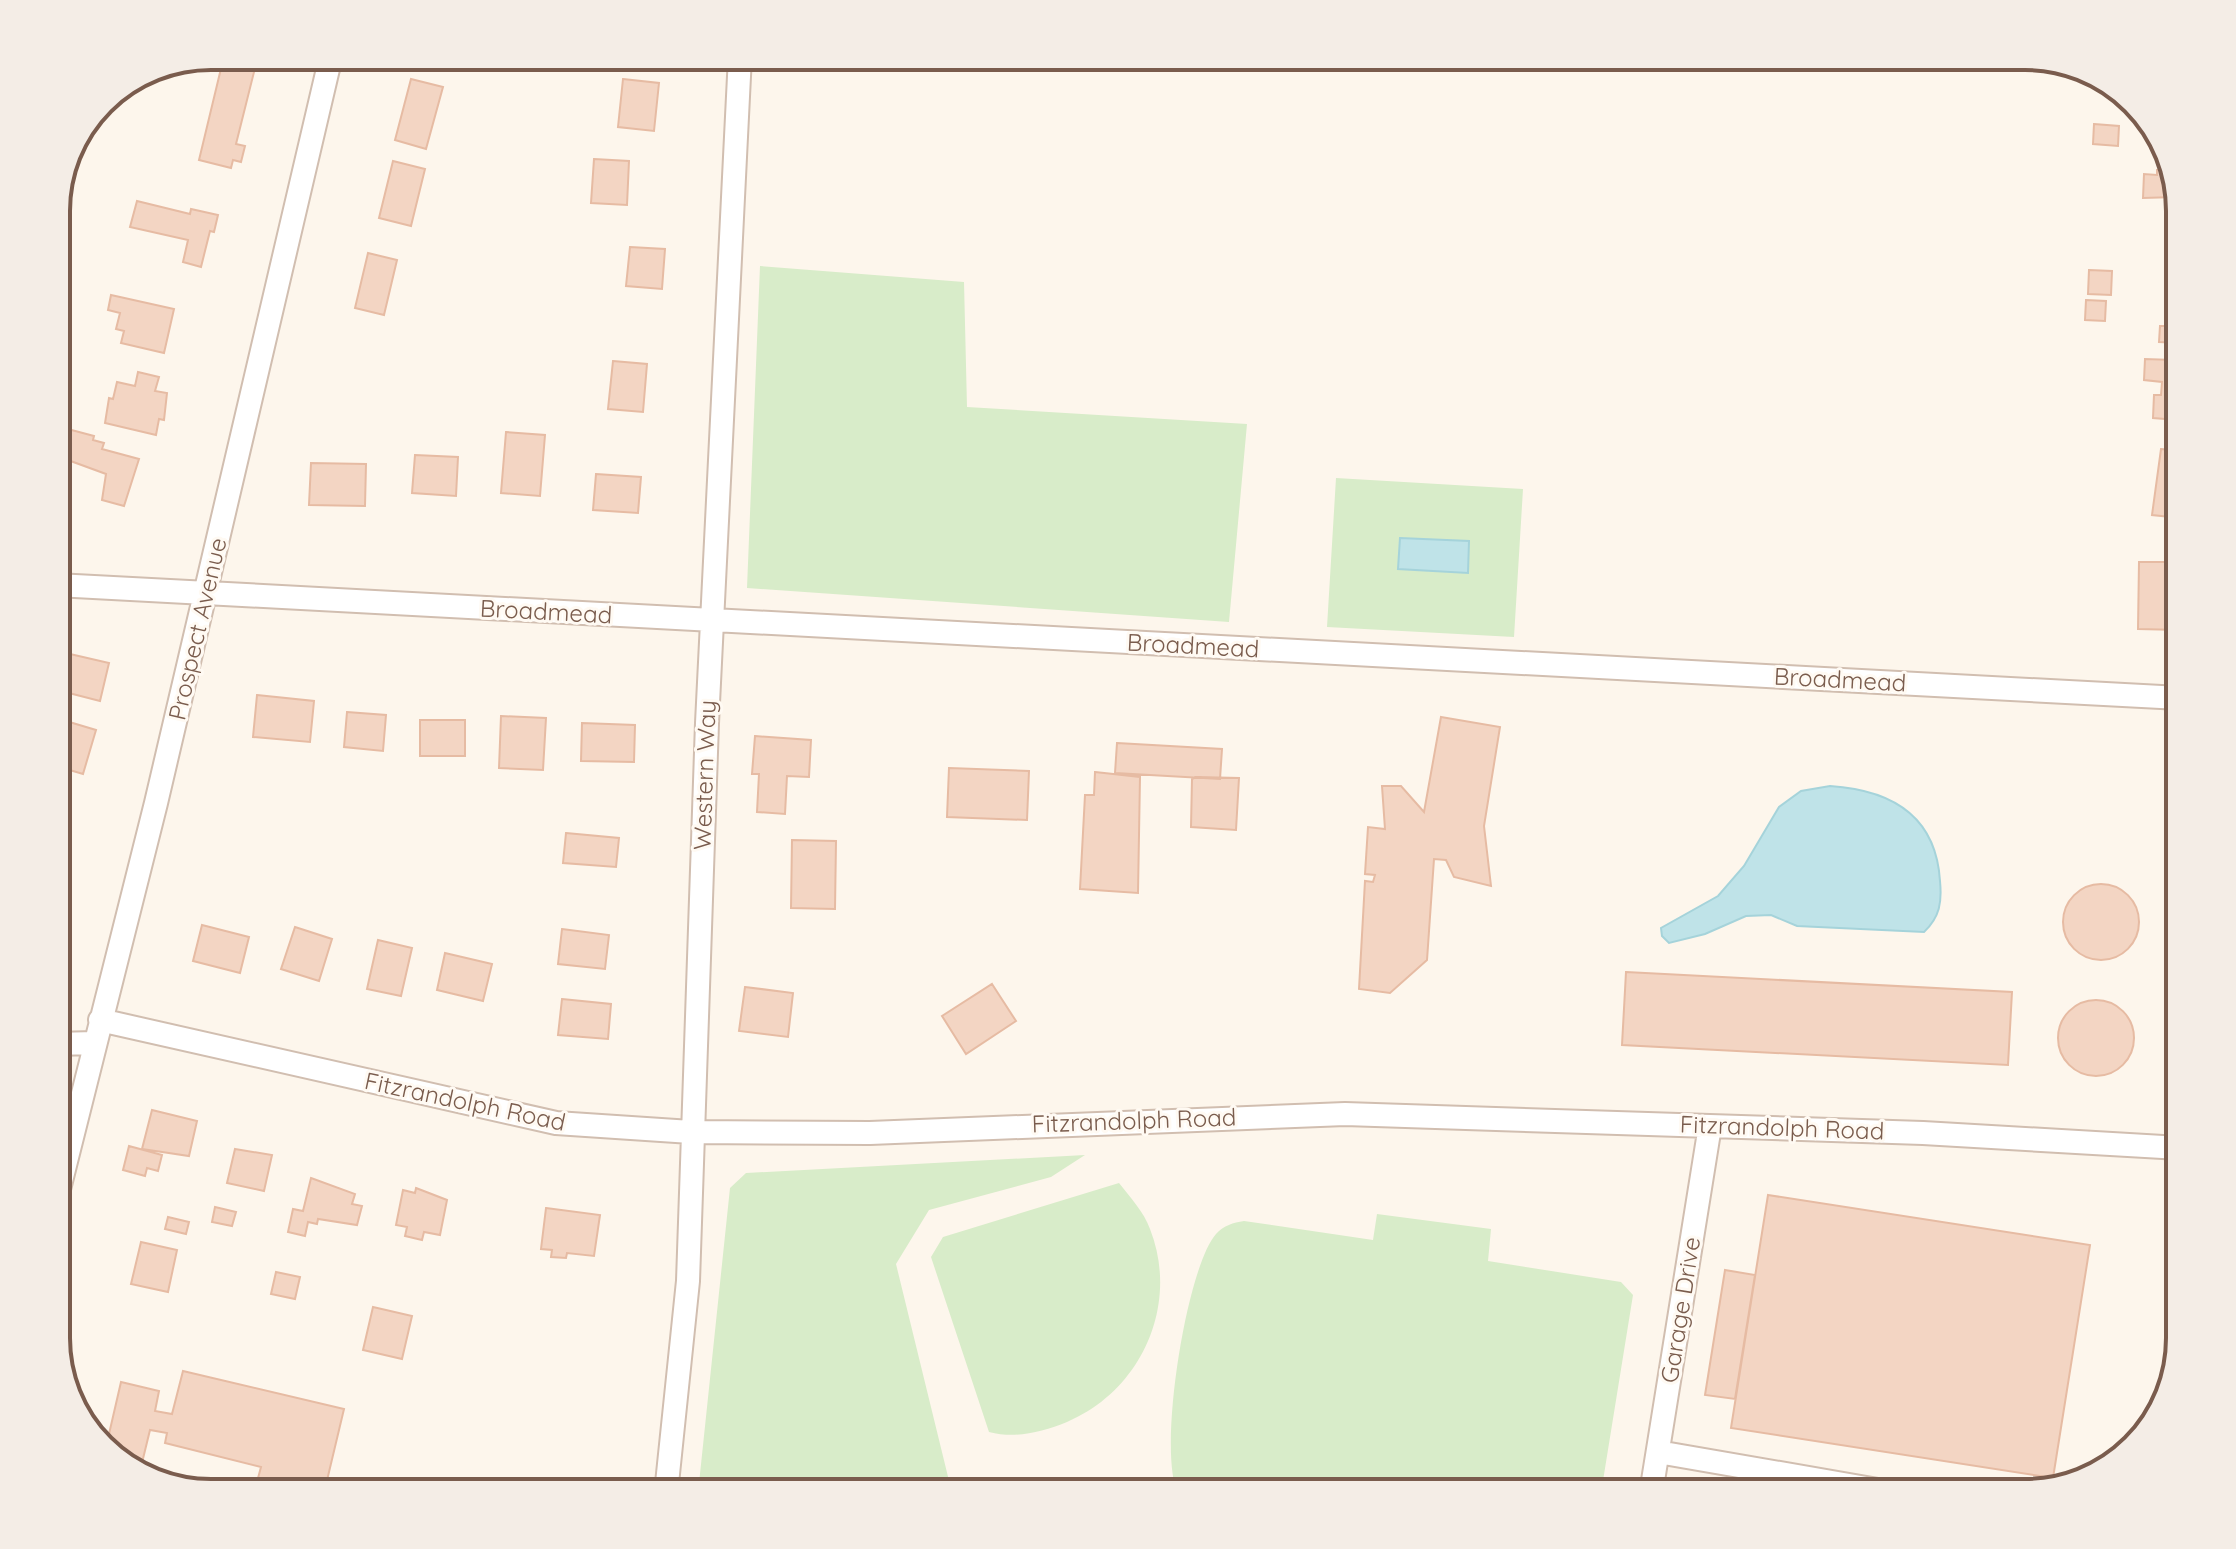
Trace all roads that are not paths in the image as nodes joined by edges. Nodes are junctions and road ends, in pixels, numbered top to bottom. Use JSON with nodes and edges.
{"nodes":[{"id":1,"x":328,"y":70,"type":"edge"},
{"id":2,"x":739,"y":70,"type":"edge"},
{"id":3,"x":70,"y":586,"type":"edge"},
{"id":4,"x":206,"y":593,"type":"junction"},
{"id":5,"x":713,"y":621,"type":"junction"},
{"id":6,"x":2166,"y":697,"type":"edge"},
{"id":7,"x":100,"y":1020,"type":"junction"},
{"id":8,"x":94,"y":1043,"type":"junction"},
{"id":9,"x":70,"y":1044,"type":"edge"},
{"id":10,"x":1710,"y":1126,"type":"junction"},
{"id":11,"x":691,"y":1132,"type":"junction"},
{"id":12,"x":70,"y":1143,"type":"edge"},
{"id":13,"x":2166,"y":1147,"type":"edge"},
{"id":14,"x":1658,"y":1452,"type":"junction"},
{"id":15,"x":667,"y":1479,"type":"edge"},
{"id":16,"x":1653,"y":1479,"type":"edge"},
{"id":17,"x":1814,"y":1479,"type":"edge"}],
"edges":[{"from":1,"to":4,"type":"street","name":"Prospect Avenue"},
{"from":2,"to":5,"type":"street","name":"Western Way"},
{"from":3,"to":4,"type":"street","name":"Broadmead"},
{"from":4,"to":5,"type":"street","name":"Broadmead"},
{"from":4,"to":7,"type":"street","name":"Prospect Avenue"},
{"from":5,"to":6,"type":"street","name":"Broadmead"},
{"from":5,"to":11,"type":"street","name":"Western Way"},
{"from":7,"to":8,"type":"street","name":"Prospect Avenue"},
{"from":7,"to":11,"type":"street","name":"Fitzrandolph Road"},
{"from":8,"to":9,"type":"street"},
{"from":8,"to":12,"type":"street","name":"Prospect Avenue"},
{"from":10,"to":11,"type":"street","name":"Fitzrandolph Road"},
{"from":10,"to":13,"type":"street","name":"Fitzrandolph Road"},
{"from":10,"to":14,"type":"street","name":"Garage Drive"},
{"from":11,"to":15,"type":"street","name":"Western Way"},
{"from":14,"to":16,"type":"street","name":"Garage Drive"},
{"from":14,"to":17,"type":"street"}]}
